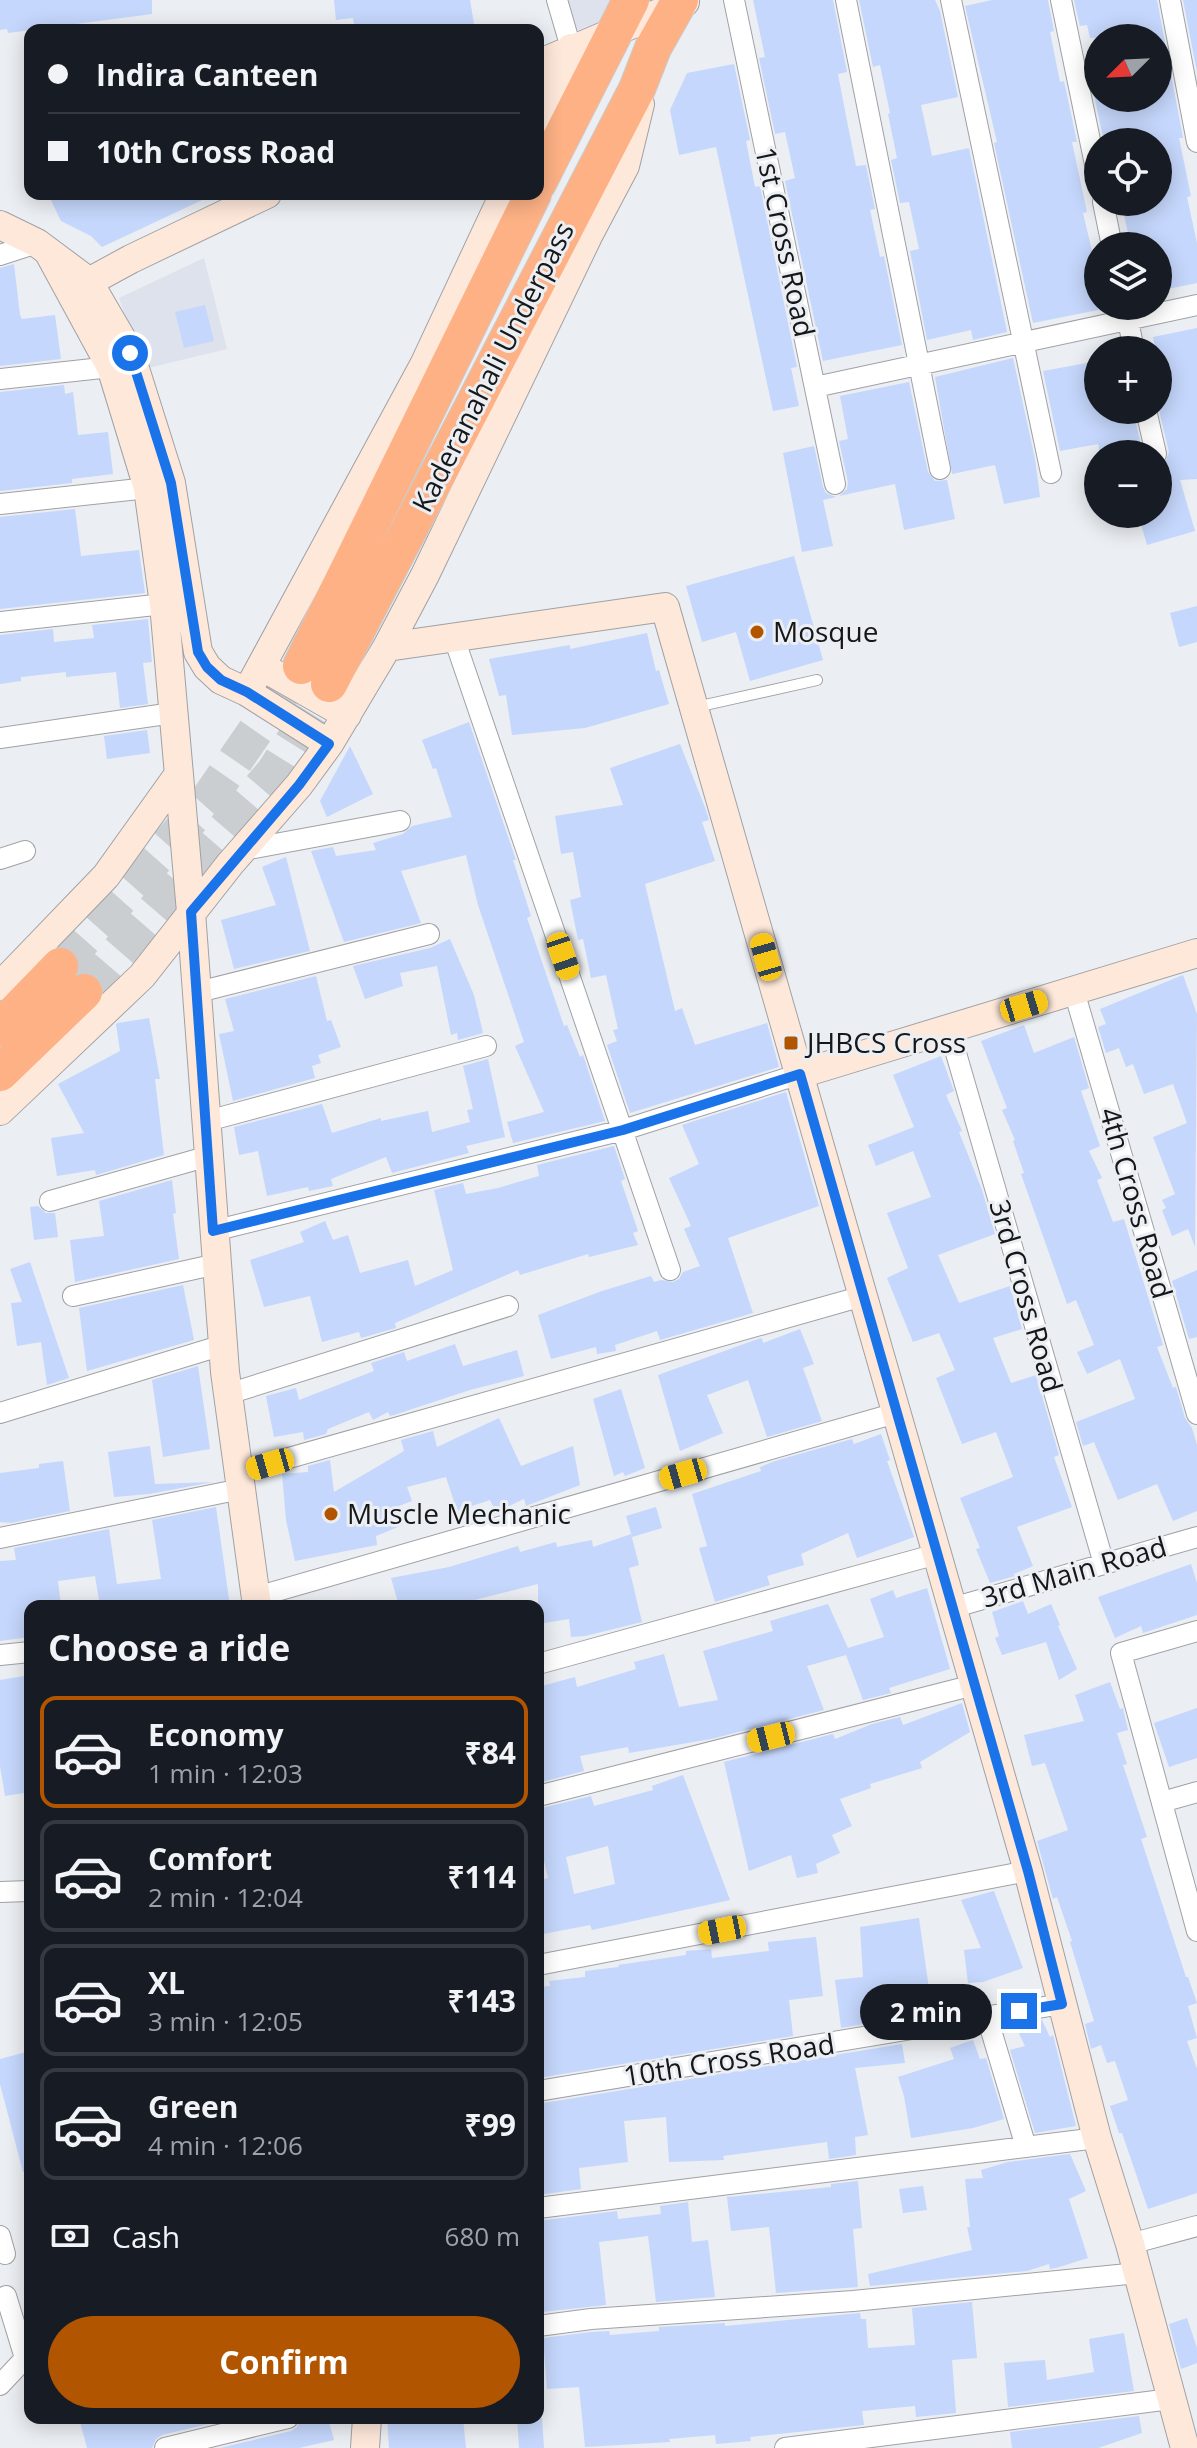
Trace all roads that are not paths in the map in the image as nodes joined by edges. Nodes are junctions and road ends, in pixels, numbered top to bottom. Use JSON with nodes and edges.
{"nodes":[{"id":1,"x":557,"y":0,"type":"edge"},
{"id":2,"x":734,"y":0,"type":"edge"},
{"id":3,"x":846,"y":0,"type":"edge"},
{"id":4,"x":951,"y":0,"type":"edge"},
{"id":5,"x":1061,"y":0,"type":"edge"},
{"id":6,"x":1170,"y":0,"type":"edge"},
{"id":7,"x":682,"y":2,"type":"edge"},
{"id":8,"x":622,"y":15,"type":"edge"},
{"id":9,"x":571,"y":48,"type":"junction"},
{"id":10,"x":653,"y":48,"type":"junction"},
{"id":11,"x":544,"y":61,"type":"edge"},
{"id":12,"x":544,"y":113,"type":"edge"},
{"id":13,"x":1087,"y":128,"type":"edge"},
{"id":14,"x":1197,"y":142,"type":"edge"},
{"id":15,"x":544,"y":171,"type":"edge"},
{"id":16,"x":255,"y":200,"type":"edge"},
{"id":17,"x":501,"y":200,"type":"edge"},
{"id":18,"x":530,"y":200,"type":"edge"},
{"id":19,"x":0,"y":225,"type":"edge"},
{"id":20,"x":43,"y":248,"type":"junction"},
{"id":21,"x":0,"y":255,"type":"edge"},
{"id":22,"x":79,"y":287,"type":"junction"},
{"id":23,"x":1197,"y":305,"type":"edge"},
{"id":24,"x":1172,"y":308,"type":"edge"},
{"id":25,"x":1102,"y":320,"type":"edge"},
{"id":26,"x":1024,"y":343,"type":"junction"},
{"id":27,"x":919,"y":366,"type":"junction"},
{"id":28,"x":111,"y":367,"type":"junction"},
{"id":29,"x":0,"y":379,"type":"edge"},
{"id":30,"x":815,"y":387,"type":"junction"},
{"id":31,"x":940,"y":469,"type":"dead end"},
{"id":32,"x":1051,"y":473,"type":"dead end"},
{"id":33,"x":835,"y":484,"type":"dead end"},
{"id":34,"x":148,"y":488,"type":"junction"},
{"id":35,"x":0,"y":504,"type":"edge"},
{"id":36,"x":164,"y":604,"type":"junction"},
{"id":37,"x":0,"y":622,"type":"edge"},
{"id":38,"x":454,"y":638,"type":"junction"},
{"id":39,"x":387,"y":647,"type":"junction"},
{"id":40,"x":261,"y":666,"type":"junction"},
{"id":41,"x":817,"y":680,"type":"dead end"},
{"id":42,"x":247,"y":692,"type":"junction"},
{"id":43,"x":694,"y":707,"type":"junction"},
{"id":44,"x":173,"y":713,"type":"junction"},
{"id":45,"x":347,"y":715,"type":"junction"},
{"id":46,"x":0,"y":738,"type":"edge"},
{"id":47,"x":329,"y":744,"type":"junction"},
{"id":48,"x":179,"y":774,"type":"junction"},
{"id":49,"x":400,"y":821,"type":"dead end"},
{"id":50,"x":243,"y":850,"type":"junction"},
{"id":51,"x":25,"y":851,"type":"dead end"},
{"id":52,"x":0,"y":859,"type":"edge"},
{"id":53,"x":191,"y":912,"type":"junction"},
{"id":54,"x":429,"y":934,"type":"dead end"},
{"id":55,"x":1197,"y":953,"type":"edge"},
{"id":56,"x":60,"y":966,"type":"tunnel mouth"},
{"id":57,"x":0,"y":986,"type":"edge"},
{"id":58,"x":1074,"y":991,"type":"junction"},
{"id":59,"x":84,"y":992,"type":"tunnel mouth"},
{"id":60,"x":198,"y":992,"type":"junction"},
{"id":61,"x":0,"y":1028,"type":"edge"},
{"id":62,"x":949,"y":1029,"type":"junction"},
{"id":63,"x":486,"y":1046,"type":"dead end"},
{"id":64,"x":0,"y":1073,"type":"edge"},
{"id":65,"x":800,"y":1074,"type":"junction"},
{"id":66,"x":0,"y":1111,"type":"edge"},
{"id":67,"x":207,"y":1121,"type":"junction"},
{"id":68,"x":623,"y":1130,"type":"junction"},
{"id":69,"x":209,"y":1156,"type":"junction"},
{"id":70,"x":50,"y":1201,"type":"dead end"},
{"id":71,"x":213,"y":1231,"type":"junction"},
{"id":72,"x":217,"y":1264,"type":"junction"},
{"id":73,"x":670,"y":1270,"type":"dead end"},
{"id":74,"x":73,"y":1296,"type":"dead end"},
{"id":75,"x":863,"y":1296,"type":"junction"},
{"id":76,"x":508,"y":1306,"type":"dead end"},
{"id":77,"x":223,"y":1345,"type":"junction"},
{"id":78,"x":228,"y":1394,"type":"junction"},
{"id":79,"x":0,"y":1413,"type":"edge"},
{"id":80,"x":896,"y":1413,"type":"junction"},
{"id":81,"x":1197,"y":1414,"type":"edge"},
{"id":82,"x":240,"y":1481,"type":"junction"},
{"id":83,"x":1197,"y":1537,"type":"edge"},
{"id":84,"x":0,"y":1538,"type":"edge"},
{"id":85,"x":937,"y":1554,"type":"junction"},
{"id":86,"x":1104,"y":1564,"type":"junction"},
{"id":87,"x":257,"y":1600,"type":"edge"},
{"id":88,"x":260,"y":1600,"type":"edge"},
{"id":89,"x":952,"y":1608,"type":"junction"},
{"id":90,"x":1197,"y":1631,"type":"edge"},
{"id":91,"x":24,"y":1653,"type":"edge"},
{"id":92,"x":0,"y":1655,"type":"edge"},
{"id":93,"x":544,"y":1662,"type":"edge"},
{"id":94,"x":974,"y":1685,"type":"junction"},
{"id":95,"x":1197,"y":1792,"type":"edge"},
{"id":96,"x":544,"y":1794,"type":"edge"},
{"id":97,"x":1162,"y":1802,"type":"junction"},
{"id":98,"x":1028,"y":1871,"type":"junction"},
{"id":99,"x":24,"y":1891,"type":"edge"},
{"id":100,"x":0,"y":1892,"type":"edge"},
{"id":101,"x":1197,"y":1930,"type":"edge"},
{"id":102,"x":544,"y":1964,"type":"edge"},
{"id":103,"x":1062,"y":2004,"type":"junction"},
{"id":104,"x":987,"y":2017,"type":"junction"},
{"id":105,"x":544,"y":2090,"type":"edge"},
{"id":106,"x":1097,"y":2138,"type":"junction"},
{"id":107,"x":1026,"y":2147,"type":"junction"},
{"id":108,"x":544,"y":2207,"type":"edge"},
{"id":109,"x":1197,"y":2226,"type":"edge"},
{"id":110,"x":1130,"y":2244,"type":"junction"},
{"id":111,"x":1138,"y":2273,"type":"junction"},
{"id":112,"x":6,"y":2296,"type":"dead end"},
{"id":113,"x":544,"y":2325,"type":"edge"},
{"id":114,"x":24,"y":2345,"type":"edge"},
{"id":115,"x":24,"y":2360,"type":"edge"},
{"id":116,"x":0,"y":2385,"type":"edge"},
{"id":117,"x":1171,"y":2399,"type":"junction"},
{"id":118,"x":263,"y":2424,"type":"edge"},
{"id":119,"x":165,"y":2448,"type":"edge"},
{"id":120,"x":785,"y":2448,"type":"edge"},
{"id":121,"x":1185,"y":2448,"type":"edge"}],
"edges":[{"from":1,"to":9,"type":"street"},
{"from":2,"to":30,"type":"street","name":"1st Cross Road"},
{"from":3,"to":27,"type":"street"},
{"from":4,"to":26,"type":"street"},
{"from":5,"to":13,"type":"street"},
{"from":6,"to":14,"type":"street"},
{"from":7,"to":8,"type":"street"},
{"from":7,"to":10,"type":"highway","name":"Kaderanahali Underpass"},
{"from":8,"to":9,"type":"street"},
{"from":8,"to":15,"type":"highway","name":"Kaderanahali Underpass"},
{"from":9,"to":11,"type":"street"},
{"from":9,"to":12,"type":"street"},
{"from":10,"to":18,"type":"highway","name":"Kaderanahali Underpass"},
{"from":10,"to":39,"type":"street"},
{"from":16,"to":22,"type":"street"},
{"from":17,"to":40,"type":"street"},
{"from":19,"to":20,"type":"street"},
{"from":20,"to":21,"type":"street"},
{"from":20,"to":22,"type":"street"},
{"from":22,"to":28,"type":"street"},
{"from":22,"to":42,"type":"street"},
{"from":23,"to":24,"type":"street"},
{"from":25,"to":26,"type":"street"},
{"from":26,"to":27,"type":"street"},
{"from":26,"to":32,"type":"street"},
{"from":27,"to":30,"type":"street"},
{"from":27,"to":31,"type":"street"},
{"from":28,"to":29,"type":"street"},
{"from":28,"to":34,"type":"street"},
{"from":30,"to":33,"type":"street","name":"1st Cross Road"},
{"from":34,"to":35,"type":"street"},
{"from":34,"to":36,"type":"street"},
{"from":36,"to":37,"type":"street"},
{"from":36,"to":44,"type":"street"},
{"from":38,"to":39,"type":"street"},
{"from":38,"to":43,"type":"street"},
{"from":38,"to":68,"type":"street"},
{"from":39,"to":45,"type":"street"},
{"from":40,"to":42,"type":"street"},
{"from":40,"to":45,"type":"street"},
{"from":41,"to":43,"type":"lane"},
{"from":42,"to":47,"type":"street"},
{"from":43,"to":65,"type":"street"},
{"from":44,"to":46,"type":"street"},
{"from":44,"to":48,"type":"street"},
{"from":45,"to":47,"type":"street"},
{"from":47,"to":50,"type":"street"},
{"from":48,"to":53,"type":"street"},
{"from":48,"to":57,"type":"street"},
{"from":49,"to":50,"type":"street"},
{"from":50,"to":53,"type":"street"},
{"from":51,"to":52,"type":"street"},
{"from":53,"to":60,"type":"street"},
{"from":53,"to":66,"type":"street"},
{"from":54,"to":60,"type":"street"},
{"from":55,"to":58,"type":"street"},
{"from":56,"to":61,"type":"highway"},
{"from":58,"to":62,"type":"street"},
{"from":58,"to":81,"type":"street","name":"4th Cross Road"},
{"from":59,"to":64,"type":"highway"},
{"from":60,"to":67,"type":"street"},
{"from":62,"to":65,"type":"street"},
{"from":62,"to":86,"type":"street","name":"3rd Cross Road"},
{"from":63,"to":67,"type":"street"},
{"from":65,"to":68,"type":"street"},
{"from":65,"to":75,"type":"street"},
{"from":67,"to":69,"type":"street"},
{"from":68,"to":71,"type":"street"},
{"from":68,"to":73,"type":"street"},
{"from":69,"to":70,"type":"street"},
{"from":69,"to":71,"type":"street"},
{"from":71,"to":72,"type":"street"},
{"from":72,"to":74,"type":"street"},
{"from":72,"to":77,"type":"street"},
{"from":75,"to":80,"type":"street"},
{"from":75,"to":82,"type":"street"},
{"from":76,"to":78,"type":"street"},
{"from":77,"to":78,"type":"street"},
{"from":77,"to":79,"type":"street"},
{"from":78,"to":82,"type":"street"},
{"from":80,"to":85,"type":"street"},
{"from":80,"to":88,"type":"street"},
{"from":82,"to":84,"type":"street"},
{"from":82,"to":87,"type":"street"},
{"from":83,"to":86,"type":"street","name":"3rd Main Road"},
{"from":85,"to":89,"type":"street"},
{"from":85,"to":93,"type":"street"},
{"from":86,"to":89,"type":"street","name":"3rd Main Road"},
{"from":89,"to":94,"type":"street"},
{"from":90,"to":97,"type":"street"},
{"from":91,"to":92,"type":"street"},
{"from":94,"to":96,"type":"street"},
{"from":94,"to":98,"type":"street"},
{"from":95,"to":97,"type":"street"},
{"from":97,"to":101,"type":"street"},
{"from":98,"to":102,"type":"street"},
{"from":98,"to":103,"type":"street"},
{"from":99,"to":100,"type":"street"},
{"from":103,"to":104,"type":"street","name":"10th Cross Road"},
{"from":103,"to":106,"type":"street"},
{"from":104,"to":105,"type":"street","name":"10th Cross Road"},
{"from":104,"to":107,"type":"street"},
{"from":106,"to":107,"type":"street"},
{"from":106,"to":110,"type":"street"},
{"from":107,"to":108,"type":"street"},
{"from":109,"to":110,"type":"street"},
{"from":110,"to":111,"type":"street"},
{"from":111,"to":113,"type":"street"},
{"from":111,"to":117,"type":"street"},
{"from":112,"to":114,"type":"street"},
{"from":115,"to":116,"type":"street"},
{"from":117,"to":120,"type":"street"},
{"from":117,"to":121,"type":"street"},
{"from":118,"to":119,"type":"street"}]}
